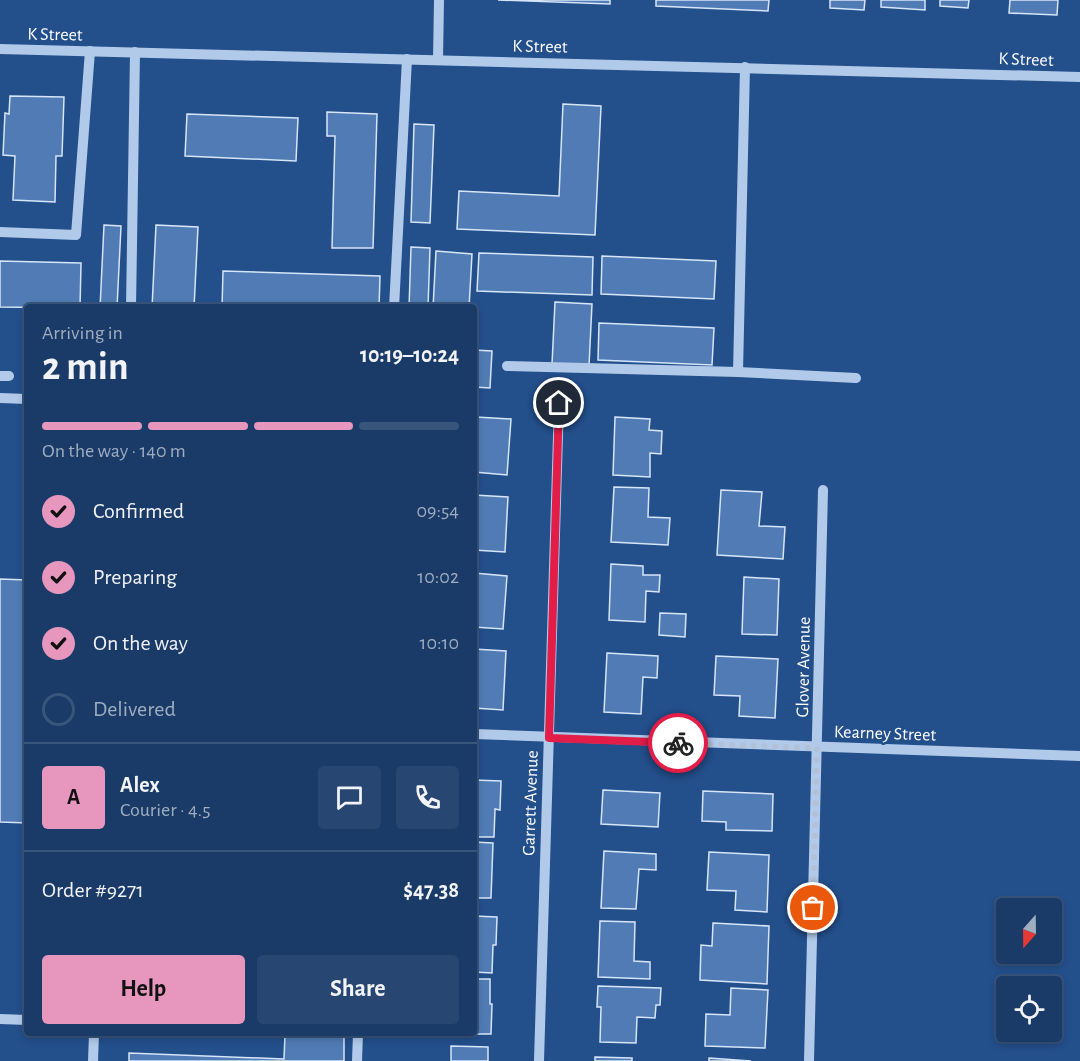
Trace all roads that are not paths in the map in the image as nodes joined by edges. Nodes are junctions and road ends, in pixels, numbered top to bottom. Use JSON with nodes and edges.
{"nodes":[{"id":1,"x":439,"y":0,"type":"edge"},
{"id":2,"x":0,"y":49,"type":"edge"},
{"id":3,"x":90,"y":51,"type":"junction"},
{"id":4,"x":135,"y":52,"type":"junction"},
{"id":5,"x":407,"y":59,"type":"junction"},
{"id":6,"x":438,"y":60,"type":"junction"},
{"id":7,"x":745,"y":67,"type":"junction"},
{"id":8,"x":1080,"y":77,"type":"edge"},
{"id":9,"x":0,"y":232,"type":"edge"},
{"id":10,"x":131,"y":304,"type":"edge"},
{"id":11,"x":394,"y":304,"type":"edge"},
{"id":12,"x":507,"y":366,"type":"dead end"},
{"id":13,"x":738,"y":372,"type":"junction"},
{"id":14,"x":856,"y":378,"type":"dead end"},
{"id":15,"x":0,"y":398,"type":"edge"},
{"id":16,"x":24,"y":399,"type":"edge"},
{"id":17,"x":559,"y":403,"type":"dead end"},
{"id":18,"x":823,"y":489,"type":"dead end"},
{"id":19,"x":477,"y":734,"type":"edge"},
{"id":20,"x":549,"y":738,"type":"junction"},
{"id":21,"x":817,"y":748,"type":"junction"},
{"id":22,"x":1080,"y":756,"type":"edge"},
{"id":23,"x":0,"y":1019,"type":"edge"},
{"id":24,"x":24,"y":1020,"type":"edge"},
{"id":25,"x":94,"y":1036,"type":"edge"},
{"id":26,"x":358,"y":1036,"type":"edge"},
{"id":27,"x":93,"y":1061,"type":"edge"},
{"id":28,"x":357,"y":1061,"type":"edge"},
{"id":29,"x":538,"y":1061,"type":"edge"},
{"id":30,"x":809,"y":1061,"type":"edge"}],
"edges":[{"from":1,"to":6,"type":"street"},
{"from":2,"to":3,"type":"street","name":"K Street"},
{"from":3,"to":4,"type":"street","name":"K Street"},
{"from":3,"to":9,"type":"street"},
{"from":4,"to":5,"type":"street","name":"K Street"},
{"from":4,"to":10,"type":"street"},
{"from":5,"to":6,"type":"street","name":"K Street"},
{"from":5,"to":11,"type":"street"},
{"from":6,"to":7,"type":"street","name":"K Street"},
{"from":7,"to":8,"type":"street","name":"K Street"},
{"from":7,"to":13,"type":"street"},
{"from":12,"to":13,"type":"street"},
{"from":13,"to":14,"type":"street"},
{"from":15,"to":16,"type":"street"},
{"from":17,"to":20,"type":"street","name":"Garrett Avenue"},
{"from":18,"to":21,"type":"street","name":"Glover Avenue"},
{"from":19,"to":20,"type":"street","name":"Kearney Street"},
{"from":20,"to":21,"type":"street","name":"Kearney Street"},
{"from":20,"to":29,"type":"street","name":"Garrett Avenue"},
{"from":21,"to":22,"type":"street","name":"Kearney Street"},
{"from":21,"to":30,"type":"street","name":"Glover Avenue"},
{"from":23,"to":24,"type":"street"},
{"from":25,"to":27,"type":"street"},
{"from":26,"to":28,"type":"street"}]}
